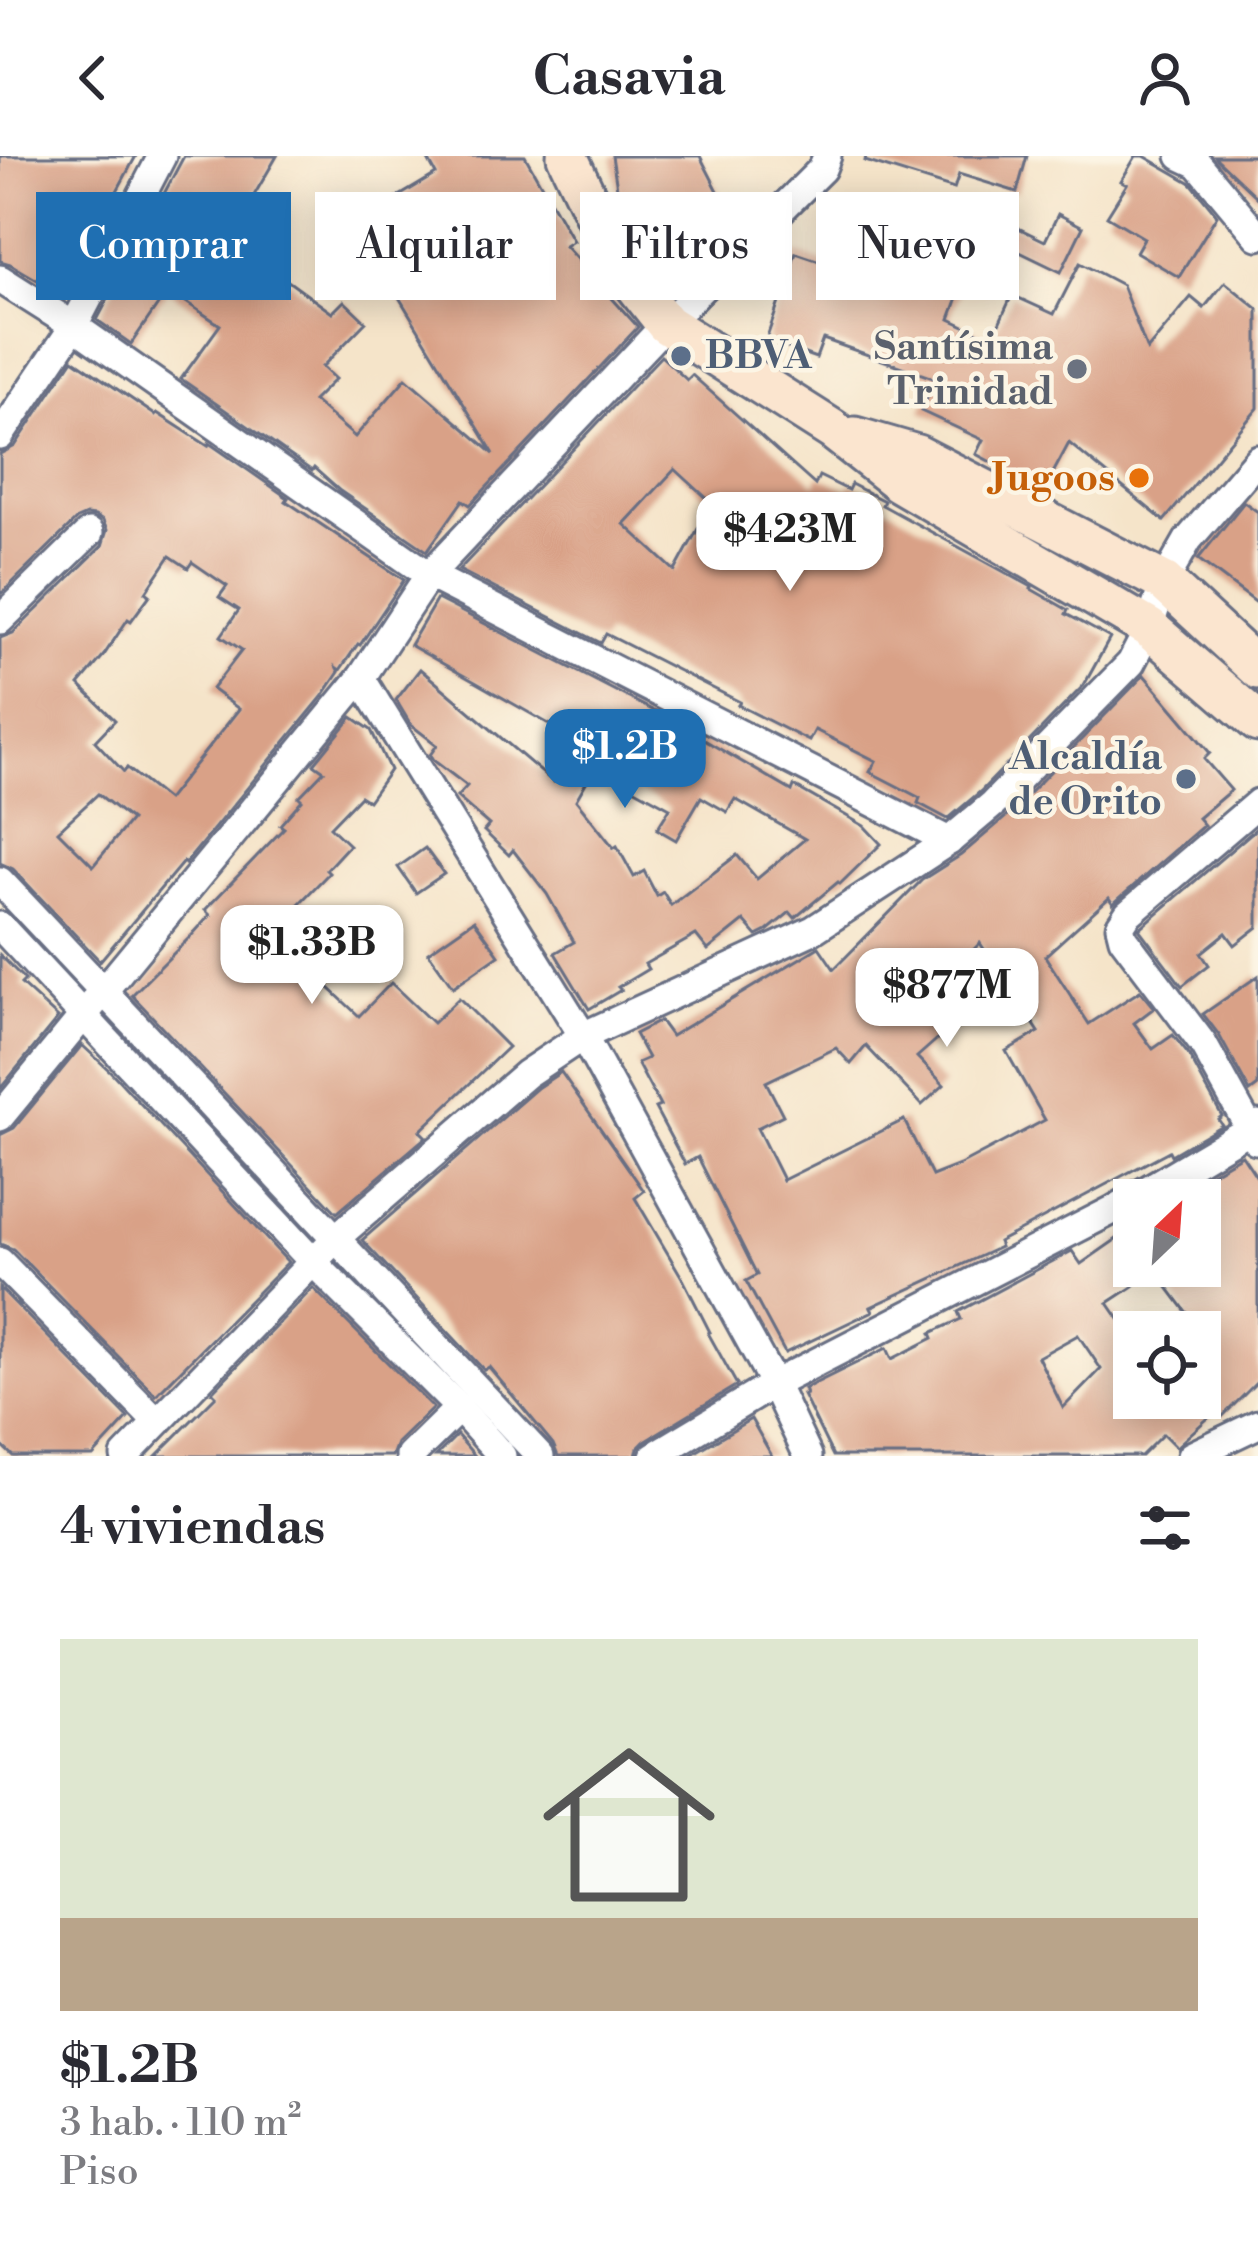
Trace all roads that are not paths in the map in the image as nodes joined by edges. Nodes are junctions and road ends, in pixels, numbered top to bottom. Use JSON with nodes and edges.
{"nodes":[{"id":1,"x":162,"y":156,"type":"edge"},
{"id":2,"x":567,"y":156,"type":"edge"},
{"id":3,"x":827,"y":156,"type":"edge"},
{"id":4,"x":1181,"y":156,"type":"edge"},
{"id":5,"x":1258,"y":236,"type":"edge"},
{"id":6,"x":0,"y":279,"type":"edge"},
{"id":7,"x":666,"y":324,"type":"junction"},
{"id":8,"x":74,"y":326,"type":"junction"},
{"id":9,"x":833,"y":430,"type":"junction"},
{"id":10,"x":0,"y":436,"type":"edge"},
{"id":11,"x":1258,"y":459,"type":"edge"},
{"id":12,"x":89,"y":533,"type":"dead end"},
{"id":13,"x":429,"y":575,"type":"junction"},
{"id":14,"x":1165,"y":582,"type":"junction"},
{"id":15,"x":0,"y":620,"type":"edge"},
{"id":16,"x":1148,"y":628,"type":"junction"},
{"id":17,"x":1258,"y":669,"type":"edge"},
{"id":18,"x":361,"y":678,"type":"junction"},
{"id":19,"x":1258,"y":722,"type":"edge"},
{"id":20,"x":1258,"y":803,"type":"edge"},
{"id":21,"x":949,"y":841,"type":"junction"},
{"id":22,"x":0,"y":881,"type":"edge"},
{"id":23,"x":0,"y":926,"type":"edge"},
{"id":24,"x":105,"y":990,"type":"junction"},
{"id":25,"x":83,"y":1013,"type":"junction"},
{"id":26,"x":583,"y":1036,"type":"junction"},
{"id":27,"x":0,"y":1117,"type":"edge"},
{"id":28,"x":1255,"y":1132,"type":"edge"},
{"id":29,"x":337,"y":1237,"type":"junction"},
{"id":30,"x":0,"y":1262,"type":"edge"},
{"id":31,"x":314,"y":1263,"type":"junction"},
{"id":32,"x":774,"y":1384,"type":"junction"},
{"id":33,"x":458,"y":1408,"type":"junction"},
{"id":34,"x":156,"y":1421,"type":"junction"},
{"id":35,"x":1258,"y":1424,"type":"edge"},
{"id":36,"x":125,"y":1456,"type":"edge"},
{"id":37,"x":410,"y":1456,"type":"edge"},
{"id":38,"x":502,"y":1456,"type":"edge"},
{"id":39,"x":540,"y":1456,"type":"edge"},
{"id":40,"x":654,"y":1456,"type":"edge"},
{"id":41,"x":808,"y":1456,"type":"edge"},
{"id":42,"x":1191,"y":1456,"type":"edge"}],
"edges":[{"from":1,"to":8,"type":"street"},
{"from":2,"to":7,"type":"main road"},
{"from":3,"to":7,"type":"street"},
{"from":4,"to":5,"type":"street"},
{"from":6,"to":8,"type":"street"},
{"from":7,"to":9,"type":"main road"},
{"from":7,"to":13,"type":"street"},
{"from":8,"to":10,"type":"street"},
{"from":8,"to":13,"type":"street"},
{"from":9,"to":14,"type":"main road"},
{"from":9,"to":16,"type":"main road"},
{"from":11,"to":14,"type":"street"},
{"from":12,"to":15,"type":"street"},
{"from":13,"to":18,"type":"street"},
{"from":13,"to":21,"type":"street"},
{"from":14,"to":16,"type":"street"},
{"from":14,"to":17,"type":"main road"},
{"from":16,"to":19,"type":"main road"},
{"from":16,"to":21,"type":"street"},
{"from":18,"to":24,"type":"street"},
{"from":18,"to":26,"type":"street"},
{"from":20,"to":28,"type":"street"},
{"from":21,"to":26,"type":"street"},
{"from":22,"to":24,"type":"street"},
{"from":23,"to":25,"type":"street"},
{"from":24,"to":25,"type":"street"},
{"from":24,"to":29,"type":"street"},
{"from":25,"to":27,"type":"street"},
{"from":25,"to":31,"type":"street"},
{"from":26,"to":29,"type":"street"},
{"from":26,"to":32,"type":"street"},
{"from":28,"to":32,"type":"street"},
{"from":29,"to":31,"type":"street"},
{"from":29,"to":39,"type":"street"},
{"from":30,"to":34,"type":"street"},
{"from":31,"to":33,"type":"street"},
{"from":31,"to":34,"type":"street"},
{"from":32,"to":40,"type":"street"},
{"from":32,"to":41,"type":"street"},
{"from":33,"to":37,"type":"street"},
{"from":33,"to":38,"type":"street"},
{"from":34,"to":36,"type":"street"},
{"from":35,"to":42,"type":"street"}]}
